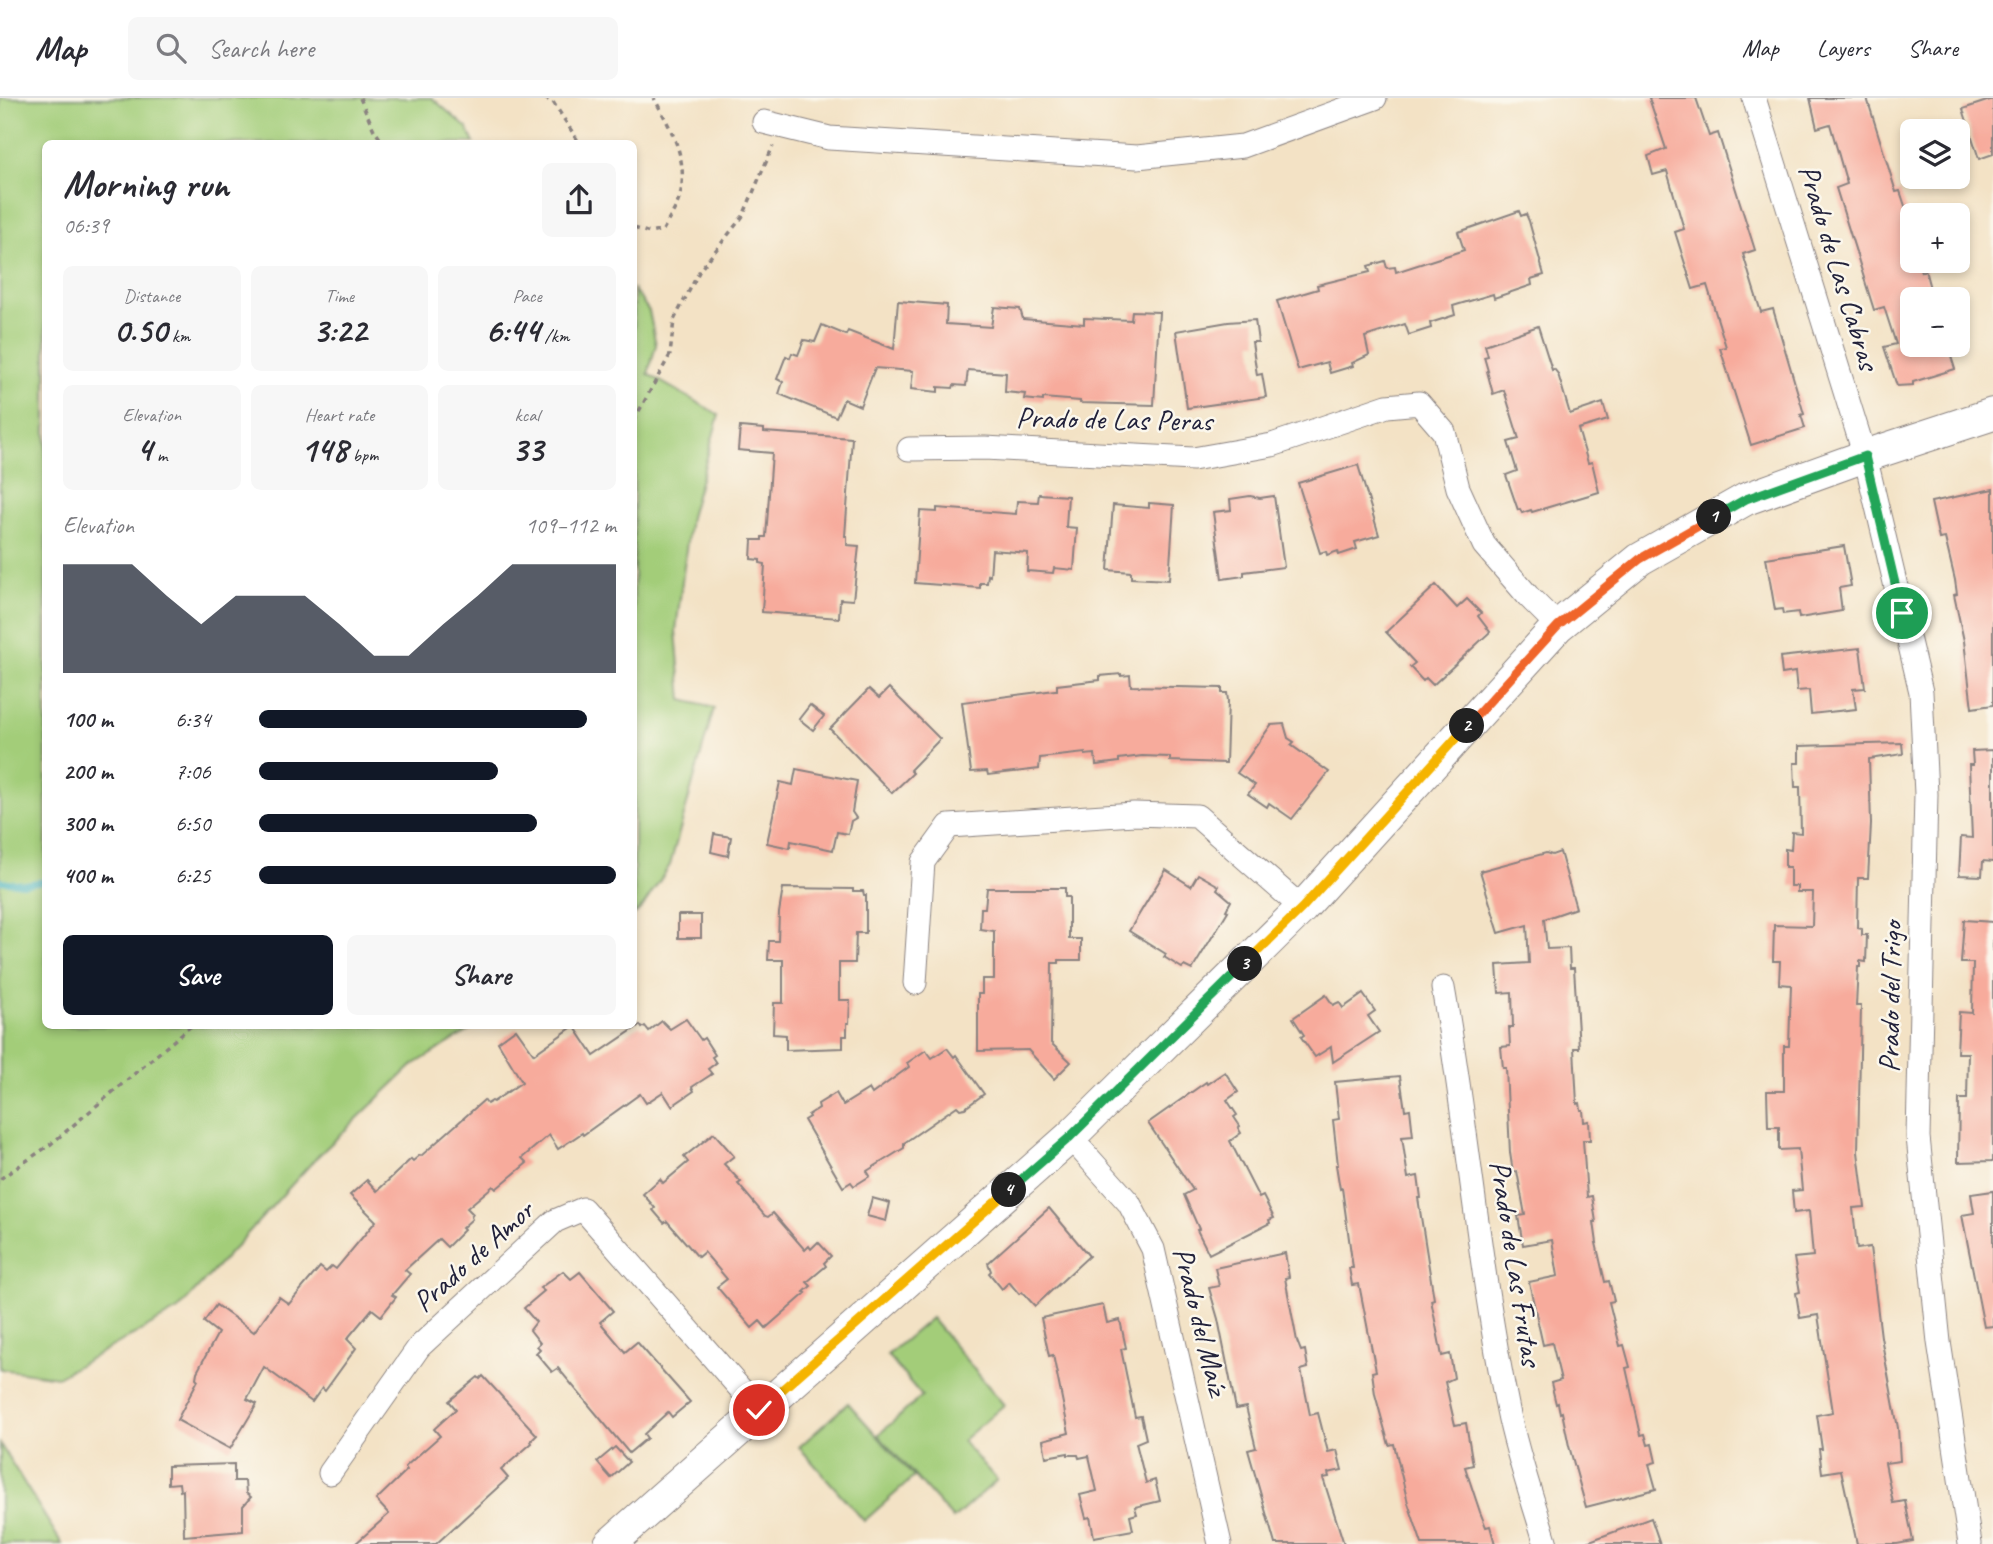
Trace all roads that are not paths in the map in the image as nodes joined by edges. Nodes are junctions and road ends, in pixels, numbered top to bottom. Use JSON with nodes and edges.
{"nodes":[{"id":1,"x":1375,"y":98,"type":"edge"},
{"id":2,"x":1754,"y":98,"type":"edge"},
{"id":3,"x":772,"y":124,"type":"road end"},
{"id":4,"x":1993,"y":414,"type":"edge"},
{"id":5,"x":909,"y":449,"type":"dead end"},
{"id":6,"x":1865,"y":456,"type":"junction"},
{"id":7,"x":1558,"y":626,"type":"junction"},
{"id":8,"x":1302,"y":908,"type":"junction"},
{"id":9,"x":915,"y":983,"type":"dead end"},
{"id":10,"x":1443,"y":988,"type":"dead end"},
{"id":11,"x":1070,"y":1137,"type":"junction"},
{"id":12,"x":759,"y":1410,"type":"junction"},
{"id":13,"x":330,"y":1473,"type":"dead end"},
{"id":14,"x":610,"y":1544,"type":"edge"},
{"id":15,"x":1220,"y":1544,"type":"edge"},
{"id":16,"x":1546,"y":1544,"type":"edge"},
{"id":17,"x":1970,"y":1544,"type":"edge"}],
"edges":[{"from":1,"to":3,"type":"street"},
{"from":2,"to":6,"type":"street","name":"Prado de Las Cabras"},
{"from":4,"to":6,"type":"street"},
{"from":5,"to":7,"type":"street","name":"Prado de Las Peras"},
{"from":6,"to":7,"type":"street"},
{"from":6,"to":17,"type":"street","name":"Prado del Trigo"},
{"from":7,"to":8,"type":"street"},
{"from":8,"to":9,"type":"street"},
{"from":8,"to":11,"type":"street"},
{"from":10,"to":16,"type":"street","name":"Prado de Las Frutas"},
{"from":11,"to":12,"type":"street"},
{"from":11,"to":15,"type":"street","name":"Prado del Maíz"},
{"from":12,"to":13,"type":"street","name":"Prado de Amor"},
{"from":12,"to":14,"type":"street"}]}
